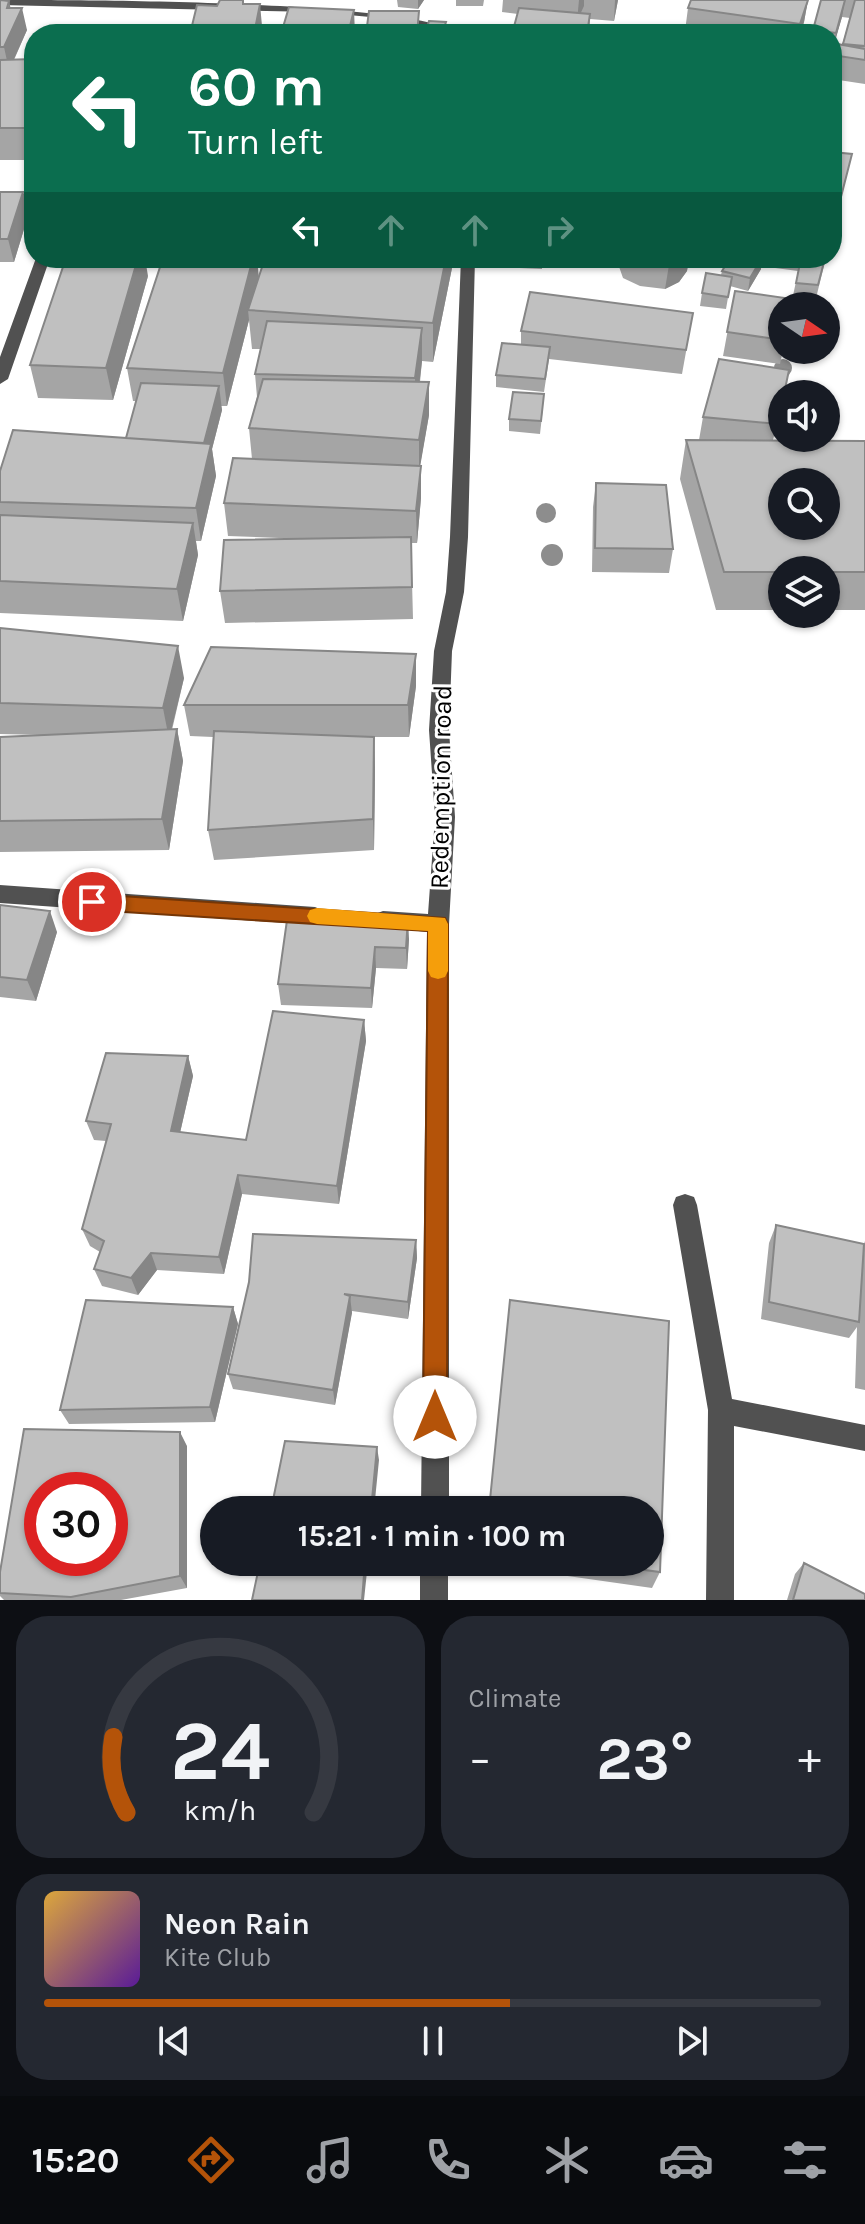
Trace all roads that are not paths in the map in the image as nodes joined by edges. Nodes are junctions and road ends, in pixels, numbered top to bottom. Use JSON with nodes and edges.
{"nodes":[{"id":1,"x":0,"y":1,"type":"edge"},
{"id":2,"x":204,"y":1,"type":"edge"},
{"id":3,"x":439,"y":24,"type":"edge"},
{"id":4,"x":0,"y":197,"type":"edge"},
{"id":5,"x":24,"y":198,"type":"edge"},
{"id":6,"x":39,"y":268,"type":"edge"},
{"id":7,"x":468,"y":268,"type":"edge"},
{"id":8,"x":0,"y":379,"type":"edge"},
{"id":9,"x":0,"y":894,"type":"edge"},
{"id":10,"x":438,"y":924,"type":"junction"},
{"id":11,"x":685,"y":1205,"type":"dead end"},
{"id":12,"x":721,"y":1410,"type":"junction"},
{"id":13,"x":865,"y":1438,"type":"edge"},
{"id":14,"x":435,"y":1496,"type":"edge"},
{"id":15,"x":434,"y":1576,"type":"edge"},
{"id":16,"x":434,"y":1600,"type":"edge"},
{"id":17,"x":720,"y":1600,"type":"edge"}],
"edges":[{"from":1,"to":2,"type":"street"},
{"from":2,"to":3,"type":"street"},
{"from":4,"to":5,"type":"street"},
{"from":6,"to":8,"type":"street"},
{"from":7,"to":10,"type":"street","name":"Redemption road"},
{"from":9,"to":10,"type":"street"},
{"from":10,"to":14,"type":"street","name":"Redemption road"},
{"from":11,"to":12,"type":"street"},
{"from":12,"to":13,"type":"street"},
{"from":12,"to":17,"type":"street"},
{"from":15,"to":16,"type":"street"}]}
